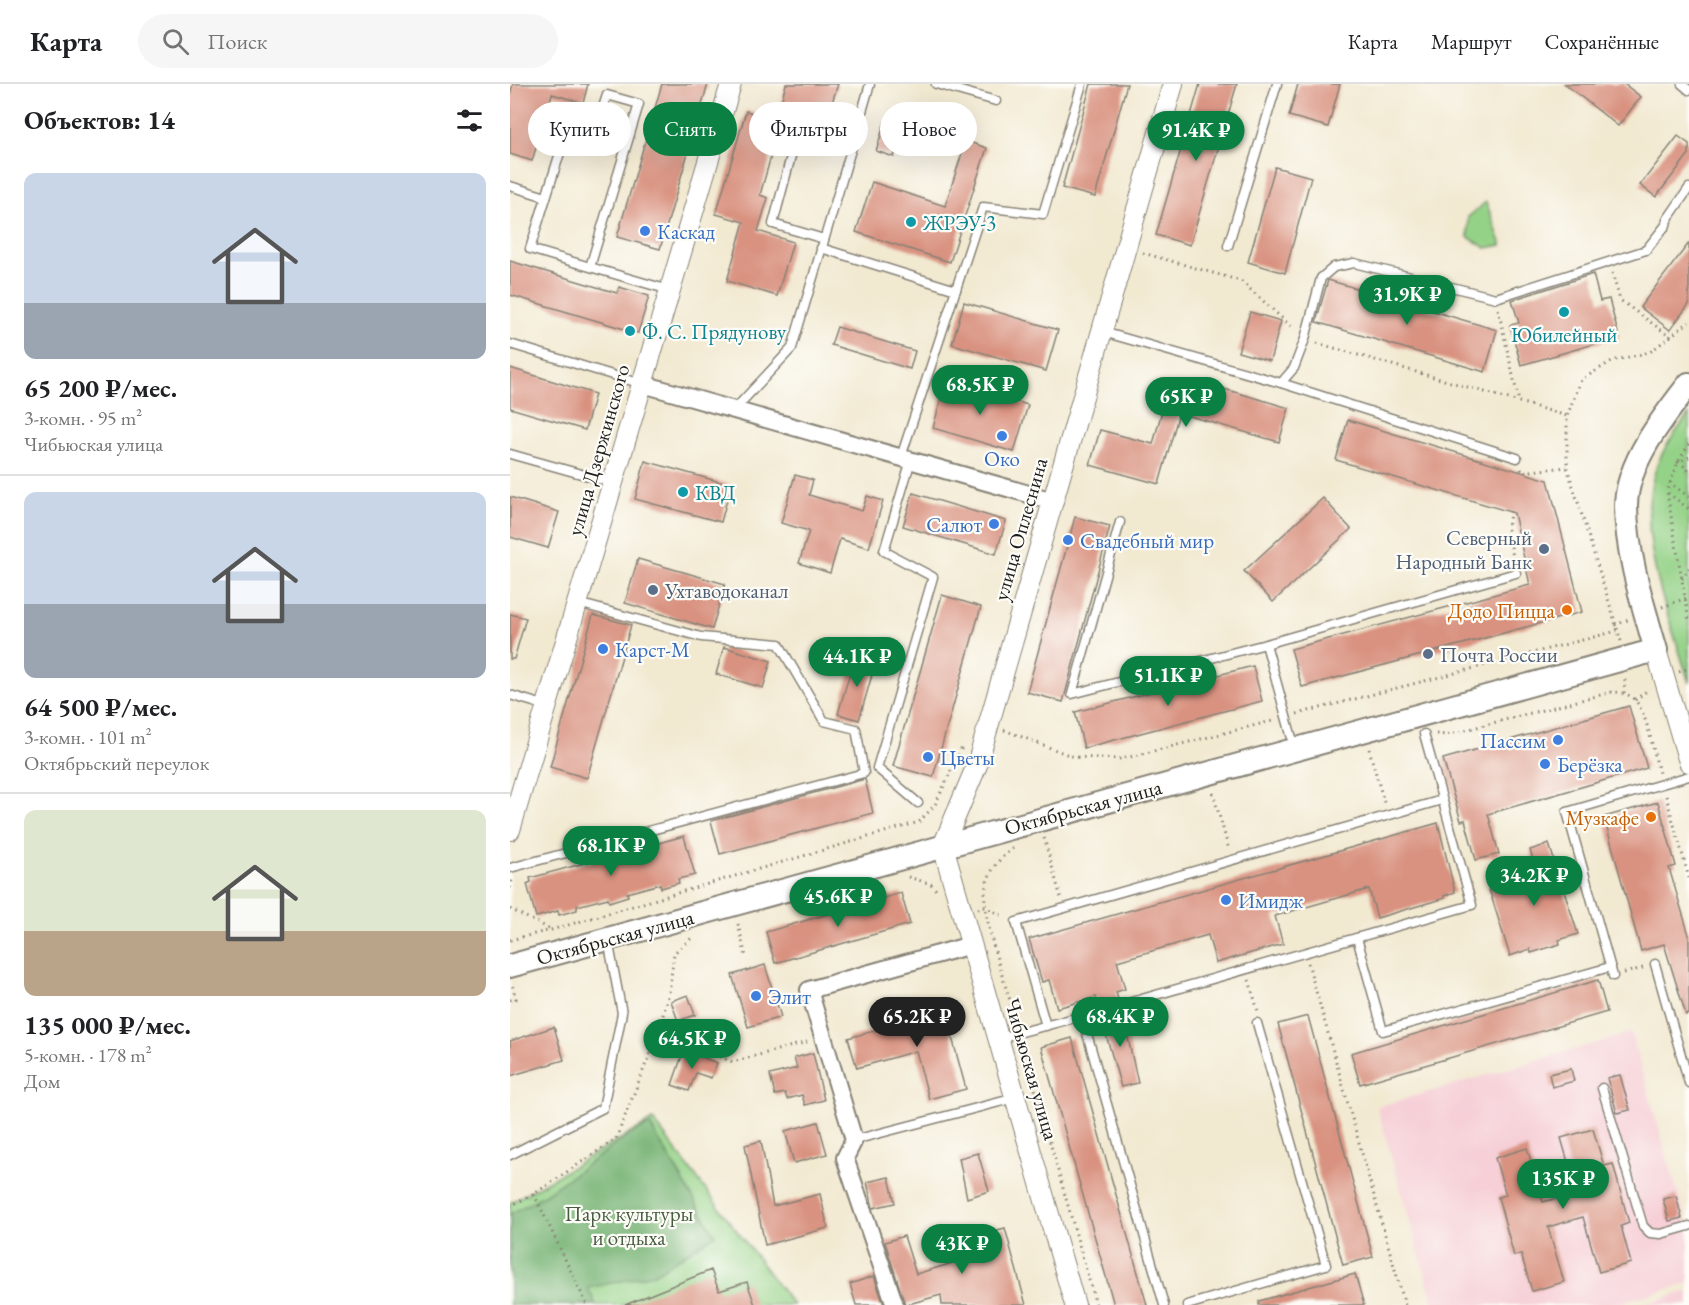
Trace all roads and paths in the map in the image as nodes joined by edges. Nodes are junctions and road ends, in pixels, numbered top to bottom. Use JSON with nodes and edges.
{"nodes":[{"id":1,"x":731,"y":84,"type":"edge"},
{"id":2,"x":870,"y":84,"type":"edge"},
{"id":3,"x":936,"y":84,"type":"edge"},
{"id":4,"x":1083,"y":84,"type":"edge"},
{"id":5,"x":1173,"y":84,"type":"edge"},
{"id":6,"x":1277,"y":84,"type":"edge"},
{"id":7,"x":1682,"y":84,"type":"edge"},
{"id":8,"x":1689,"y":90,"type":"edge"},
{"id":9,"x":865,"y":102,"type":"edge"},
{"id":10,"x":996,"y":102,"type":"dead end"},
{"id":11,"x":791,"y":156,"type":"edge"},
{"id":12,"x":849,"y":156,"type":"edge"},
{"id":13,"x":510,"y":186,"type":"edge"},
{"id":14,"x":1689,"y":188,"type":"edge"},
{"id":15,"x":546,"y":197,"type":"junction"},
{"id":16,"x":824,"y":239,"type":"junction"},
{"id":17,"x":1228,"y":246,"type":"dead end"},
{"id":18,"x":822,"y":248,"type":"junction"},
{"id":19,"x":1138,"y":251,"type":"dead end"},
{"id":20,"x":1608,"y":262,"type":"junction"},
{"id":21,"x":590,"y":267,"type":"junction"},
{"id":22,"x":956,"y":290,"type":"junction"},
{"id":23,"x":669,"y":291,"type":"junction"},
{"id":24,"x":1496,"y":298,"type":"junction"},
{"id":25,"x":1689,"y":322,"type":"edge"},
{"id":26,"x":1103,"y":332,"type":"junction"},
{"id":27,"x":1671,"y":337,"type":"junction"},
{"id":28,"x":1305,"y":339,"type":"junction"},
{"id":29,"x":510,"y":344,"type":"edge"},
{"id":30,"x":1281,"y":383,"type":"junction"},
{"id":31,"x":642,"y":384,"type":"junction"},
{"id":32,"x":1689,"y":384,"type":"edge"},
{"id":33,"x":1519,"y":402,"type":"junction"},
{"id":34,"x":734,"y":410,"type":"junction"},
{"id":35,"x":1567,"y":416,"type":"junction"},
{"id":36,"x":1689,"y":444,"type":"edge"},
{"id":37,"x":510,"y":454,"type":"edge"},
{"id":38,"x":1689,"y":457,"type":"edge"},
{"id":39,"x":1517,"y":458,"type":"dead end"},
{"id":40,"x":906,"y":459,"type":"junction"},
{"id":41,"x":1678,"y":462,"type":"junction"},
{"id":42,"x":1567,"y":467,"type":"junction"},
{"id":43,"x":1689,"y":470,"type":"edge"},
{"id":44,"x":1522,"y":472,"type":"dead end"},
{"id":45,"x":1669,"y":482,"type":"junction"},
{"id":46,"x":613,"y":483,"type":"junction"},
{"id":47,"x":1667,"y":492,"type":"junction"},
{"id":48,"x":1689,"y":497,"type":"edge"},
{"id":49,"x":1053,"y":501,"type":"junction"},
{"id":50,"x":1689,"y":509,"type":"edge"},
{"id":51,"x":1510,"y":511,"type":"dead end"},
{"id":52,"x":1120,"y":522,"type":"dead end"},
{"id":53,"x":1689,"y":568,"type":"edge"},
{"id":54,"x":1516,"y":573,"type":"joint"},
{"id":55,"x":1681,"y":580,"type":"junction"},
{"id":56,"x":578,"y":603,"type":"junction"},
{"id":57,"x":1689,"y":621,"type":"edge"},
{"id":58,"x":1617,"y":631,"type":"junction"},
{"id":59,"x":1266,"y":644,"type":"junction"},
{"id":60,"x":1656,"y":650,"type":"junction"},
{"id":61,"x":1627,"y":657,"type":"junction"},
{"id":62,"x":1624,"y":693,"type":"dead end"},
{"id":63,"x":510,"y":695,"type":"edge"},
{"id":64,"x":547,"y":706,"type":"junction"},
{"id":65,"x":1286,"y":717,"type":"junction"},
{"id":66,"x":1011,"y":733,"type":"dead end"},
{"id":67,"x":1424,"y":734,"type":"joint"},
{"id":68,"x":964,"y":742,"type":"dead end"},
{"id":69,"x":1380,"y":746,"type":"dead end"},
{"id":70,"x":1295,"y":749,"type":"junction"},
{"id":71,"x":1689,"y":762,"type":"edge"},
{"id":72,"x":1689,"y":776,"type":"edge"},
{"id":73,"x":1201,"y":795,"type":"dead end"},
{"id":74,"x":1442,"y":800,"type":"junction"},
{"id":75,"x":918,"y":803,"type":"dead end"},
{"id":76,"x":1388,"y":816,"type":"junction"},
{"id":77,"x":510,"y":829,"type":"edge"},
{"id":78,"x":1050,"y":837,"type":"dead end"},
{"id":79,"x":1044,"y":838,"type":"junction"},
{"id":80,"x":1034,"y":841,"type":"dead end"},
{"id":81,"x":943,"y":846,"type":"junction"},
{"id":82,"x":1014,"y":847,"type":"dead end"},
{"id":83,"x":1232,"y":860,"type":"junction"},
{"id":84,"x":510,"y":868,"type":"edge"},
{"id":85,"x":985,"y":907,"type":"junction"},
{"id":86,"x":1064,"y":908,"type":"junction"},
{"id":87,"x":510,"y":909,"type":"edge"},
{"id":88,"x":1016,"y":922,"type":"junction"},
{"id":89,"x":738,"y":924,"type":"dead end"},
{"id":90,"x":551,"y":930,"type":"junction"},
{"id":91,"x":1357,"y":938,"type":"junction"},
{"id":92,"x":510,"y":940,"type":"edge"},
{"id":93,"x":608,"y":940,"type":"junction"},
{"id":94,"x":971,"y":945,"type":"junction"},
{"id":95,"x":1305,"y":952,"type":"junction"},
{"id":96,"x":746,"y":957,"type":"dead end"},
{"id":97,"x":1655,"y":964,"type":"joint"},
{"id":98,"x":510,"y":966,"type":"edge"},
{"id":99,"x":1611,"y":967,"type":"junction"},
{"id":100,"x":1246,"y":969,"type":"junction"},
{"id":101,"x":1613,"y":976,"type":"joint"},
{"id":102,"x":510,"y":977,"type":"edge"},
{"id":103,"x":510,"y":1000,"type":"edge"},
{"id":104,"x":1082,"y":1016,"type":"junction"},
{"id":105,"x":1257,"y":1023,"type":"joint"},
{"id":106,"x":1046,"y":1026,"type":"junction"},
{"id":107,"x":658,"y":1033,"type":"dead end"},
{"id":108,"x":1020,"y":1034,"type":"junction"},
{"id":109,"x":823,"y":1038,"type":"junction"},
{"id":110,"x":998,"y":1038,"type":"junction"},
{"id":111,"x":1689,"y":1083,"type":"edge"},
{"id":112,"x":1602,"y":1088,"type":"dead end"},
{"id":113,"x":1016,"y":1098,"type":"junction"},
{"id":114,"x":854,"y":1140,"type":"junction"},
{"id":115,"x":510,"y":1155,"type":"edge"},
{"id":116,"x":534,"y":1194,"type":"dead end"},
{"id":117,"x":1689,"y":1226,"type":"edge"},
{"id":118,"x":587,"y":1305,"type":"edge"},
{"id":119,"x":895,"y":1305,"type":"edge"},
{"id":120,"x":1075,"y":1305,"type":"edge"},
{"id":121,"x":1096,"y":1305,"type":"edge"},
{"id":122,"x":1164,"y":1305,"type":"edge"},
{"id":123,"x":1187,"y":1305,"type":"edge"},
{"id":124,"x":1405,"y":1305,"type":"edge"}],
"edges":[{"from":1,"to":23,"type":"street","name":"улица Дзержинского"},
{"from":2,"to":9,"type":"lane"},
{"from":3,"to":10,"type":"lane"},
{"from":4,"to":22,"type":"lane"},
{"from":5,"to":26,"type":"street","name":"улица Оплеснина"},
{"from":6,"to":17,"type":"lane"},
{"from":7,"to":8,"type":"lane"},
{"from":11,"to":16,"type":"lane"},
{"from":12,"to":16,"type":"lane"},
{"from":13,"to":15,"type":"lane"},
{"from":14,"to":20,"type":"lane"},
{"from":15,"to":21,"type":"lane"},
{"from":15,"to":21,"type":"lane"},
{"from":16,"to":18,"type":"lane"},
{"from":18,"to":22,"type":"lane"},
{"from":18,"to":34,"type":"lane"},
{"from":19,"to":28,"type":"path"},
{"from":20,"to":24,"type":"lane"},
{"from":20,"to":27,"type":"path"},
{"from":21,"to":23,"type":"lane"},
{"from":22,"to":40,"type":"lane"},
{"from":23,"to":31,"type":"street","name":"улица Дзержинского"},
{"from":24,"to":28,"type":"lane"},
{"from":24,"to":33,"type":"path"},
{"from":25,"to":27,"type":"path"},
{"from":26,"to":30,"type":"lane"},
{"from":26,"to":49,"type":"street","name":"улица Оплеснина"},
{"from":27,"to":35,"type":"path"},
{"from":28,"to":30,"type":"lane"},
{"from":28,"to":33,"type":"path"},
{"from":29,"to":31,"type":"lane"},
{"from":30,"to":39,"type":"lane"},
{"from":31,"to":34,"type":"street"},
{"from":31,"to":46,"type":"street","name":"улица Дзержинского"},
{"from":32,"to":60,"type":"main road"},
{"from":33,"to":35,"type":"path"},
{"from":34,"to":40,"type":"street"},
{"from":35,"to":42,"type":"path"},
{"from":36,"to":41,"type":"path"},
{"from":37,"to":46,"type":"lane"},
{"from":38,"to":41,"type":"path"},
{"from":40,"to":49,"type":"street"},
{"from":40,"to":75,"type":"lane"},
{"from":41,"to":43,"type":"path"},
{"from":41,"to":45,"type":"path"},
{"from":42,"to":44,"type":"path"},
{"from":42,"to":58,"type":"path"},
{"from":45,"to":47,"type":"path"},
{"from":45,"to":48,"type":"path"},
{"from":46,"to":56,"type":"street","name":"улица Дзержинского"},
{"from":47,"to":50,"type":"path"},
{"from":47,"to":55,"type":"path"},
{"from":49,"to":81,"type":"street","name":"улица Оплеснина"},
{"from":51,"to":54,"type":"path"},
{"from":52,"to":59,"type":"lane"},
{"from":53,"to":55,"type":"path"},
{"from":54,"to":59,"type":"lane"},
{"from":55,"to":57,"type":"path"},
{"from":56,"to":64,"type":"street","name":"улица Дзержинского"},
{"from":56,"to":84,"type":"lane"},
{"from":58,"to":61,"type":"path"},
{"from":58,"to":65,"type":"path"},
{"from":59,"to":65,"type":"lane"},
{"from":60,"to":61,"type":"main road","name":"Октябрьская улица"},
{"from":60,"to":71,"type":"street"},
{"from":61,"to":70,"type":"main road","name":"Октябрьская улица"},
{"from":62,"to":67,"type":"path"},
{"from":63,"to":64,"type":"lane"},
{"from":64,"to":77,"type":"street","name":"улица Дзержинского"},
{"from":65,"to":66,"type":"path"},
{"from":65,"to":70,"type":"lane"},
{"from":67,"to":74,"type":"lane"},
{"from":68,"to":90,"type":"path"},
{"from":69,"to":76,"type":"path"},
{"from":70,"to":81,"type":"main road","name":"Октябрьская улица"},
{"from":72,"to":99,"type":"lane"},
{"from":73,"to":83,"type":"path"},
{"from":74,"to":76,"type":"lane"},
{"from":74,"to":91,"type":"lane"},
{"from":76,"to":83,"type":"lane"},
{"from":78,"to":79,"type":"path"},
{"from":79,"to":80,"type":"path"},
{"from":79,"to":86,"type":"path"},
{"from":81,"to":93,"type":"main road","name":"Октябрьская улица"},
{"from":81,"to":94,"type":"street","name":"Чибьюская улица"},
{"from":82,"to":85,"type":"path"},
{"from":83,"to":86,"type":"lane"},
{"from":85,"to":88,"type":"path"},
{"from":85,"to":108,"type":"path"},
{"from":86,"to":88,"type":"lane"},
{"from":87,"to":90,"type":"path"},
{"from":88,"to":106,"type":"lane"},
{"from":89,"to":96,"type":"path"},
{"from":90,"to":92,"type":"path"},
{"from":91,"to":95,"type":"lane"},
{"from":91,"to":99,"type":"lane"},
{"from":93,"to":98,"type":"main road","name":"Октябрьская улица"},
{"from":93,"to":115,"type":"lane"},
{"from":94,"to":109,"type":"street"},
{"from":94,"to":110,"type":"street","name":"Чибьюская улица"},
{"from":95,"to":100,"type":"lane"},
{"from":95,"to":124,"type":"path"},
{"from":97,"to":101,"type":"path"},
{"from":97,"to":111,"type":"lane"},
{"from":99,"to":101,"type":"lane"},
{"from":100,"to":104,"type":"lane"},
{"from":100,"to":105,"type":"path"},
{"from":102,"to":103,"type":"path"},
{"from":104,"to":106,"type":"lane"},
{"from":104,"to":122,"type":"lane"},
{"from":105,"to":123,"type":"lane"},
{"from":106,"to":108,"type":"lane"},
{"from":107,"to":109,"type":"path"},
{"from":108,"to":110,"type":"lane"},
{"from":108,"to":121,"type":"path"},
{"from":109,"to":114,"type":"street"},
{"from":110,"to":113,"type":"street","name":"Чибьюская улица"},
{"from":112,"to":117,"type":"lane"},
{"from":113,"to":114,"type":"lane"},
{"from":113,"to":120,"type":"street","name":"Чибьюская улица"},
{"from":114,"to":119,"type":"street"},
{"from":116,"to":118,"type":"path"}]}
